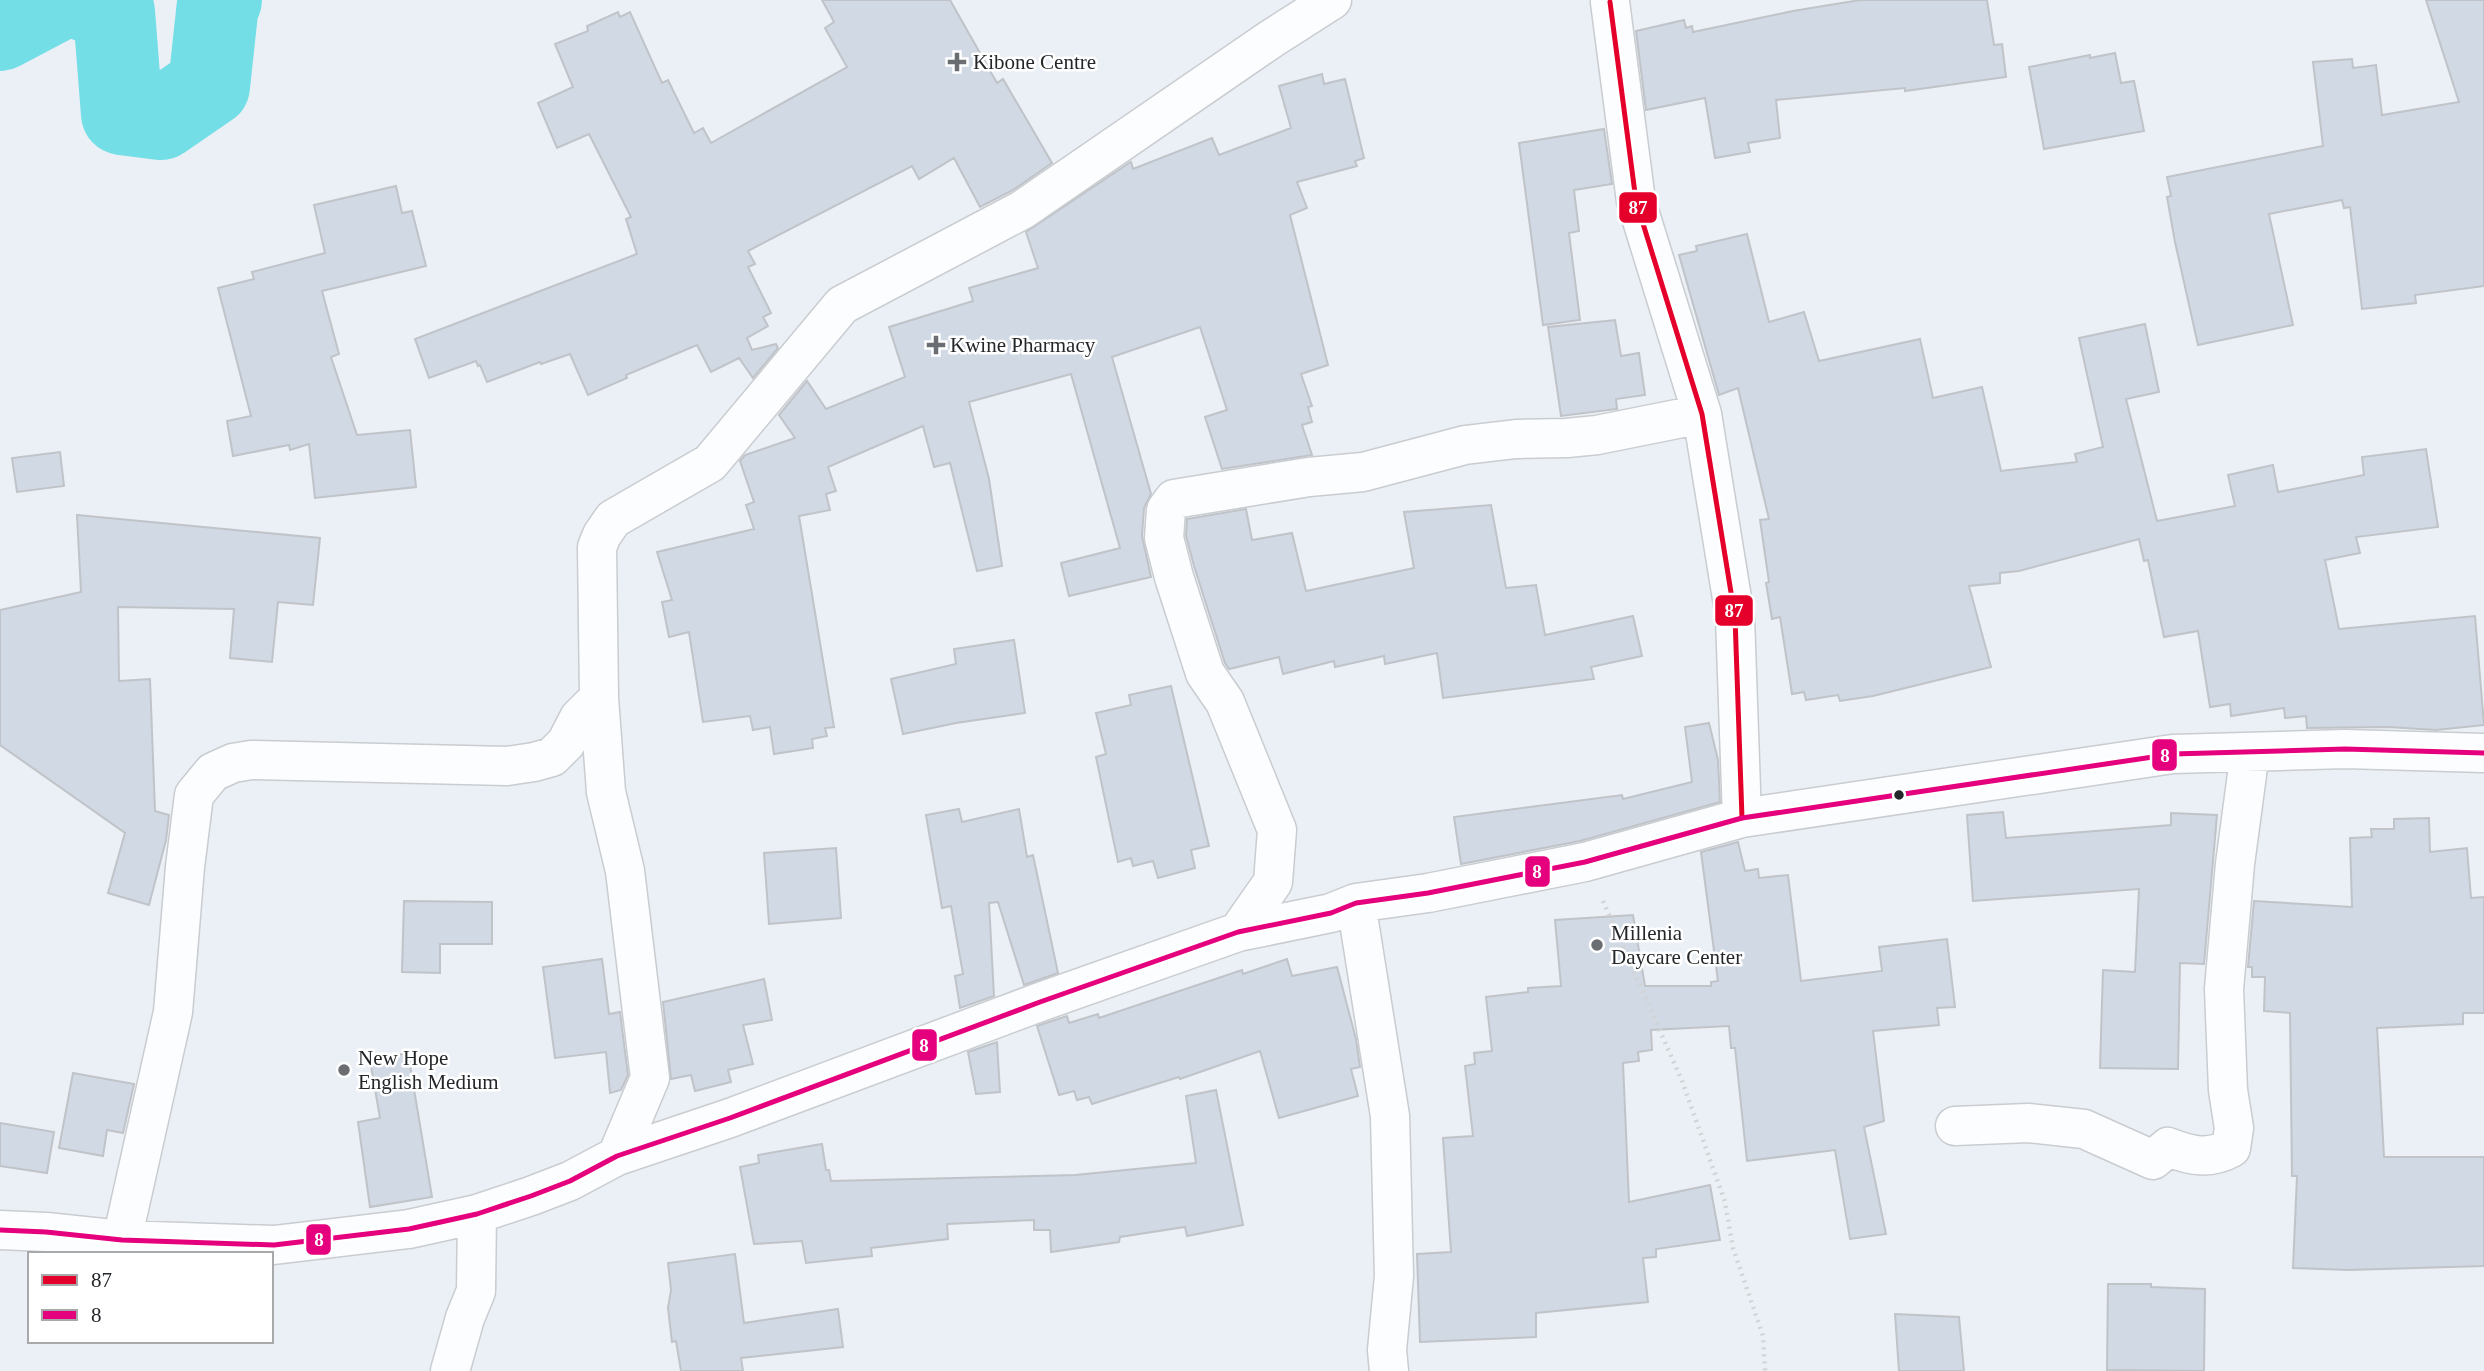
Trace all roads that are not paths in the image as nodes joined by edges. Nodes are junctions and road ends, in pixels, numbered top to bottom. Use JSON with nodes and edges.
{"nodes":[{"id":1,"x":1332,"y":0,"type":"edge"},
{"id":2,"x":1616,"y":1,"type":"edge"},
{"id":3,"x":1702,"y":414,"type":"junction"},
{"id":4,"x":599,"y":698,"type":"junction"},
{"id":5,"x":2250,"y":752,"type":"junction"},
{"id":6,"x":2484,"y":752,"type":"edge"},
{"id":7,"x":1742,"y":818,"type":"junction"},
{"id":8,"x":1356,"y":903,"type":"junction"},
{"id":9,"x":1238,"y":932,"type":"junction"},
{"id":10,"x":1955,"y":1126,"type":"dead end"},
{"id":11,"x":617,"y":1156,"type":"junction"},
{"id":12,"x":477,"y":1214,"type":"junction"},
{"id":13,"x":0,"y":1230,"type":"edge"},
{"id":14,"x":122,"y":1240,"type":"junction"},
{"id":15,"x":450,"y":1371,"type":"edge"},
{"id":16,"x":1389,"y":1371,"type":"edge"}],
"edges":[{"from":1,"to":4,"type":"street"},
{"from":2,"to":3,"type":"street"},
{"from":3,"to":7,"type":"street"},
{"from":3,"to":9,"type":"street"},
{"from":4,"to":11,"type":"street"},
{"from":4,"to":14,"type":"street"},
{"from":5,"to":6,"type":"street"},
{"from":5,"to":7,"type":"street"},
{"from":5,"to":10,"type":"street"},
{"from":7,"to":8,"type":"street"},
{"from":8,"to":9,"type":"street"},
{"from":8,"to":16,"type":"street"},
{"from":9,"to":11,"type":"street"},
{"from":11,"to":12,"type":"street"},
{"from":12,"to":14,"type":"street"},
{"from":12,"to":15,"type":"street"},
{"from":13,"to":14,"type":"street"}]}
